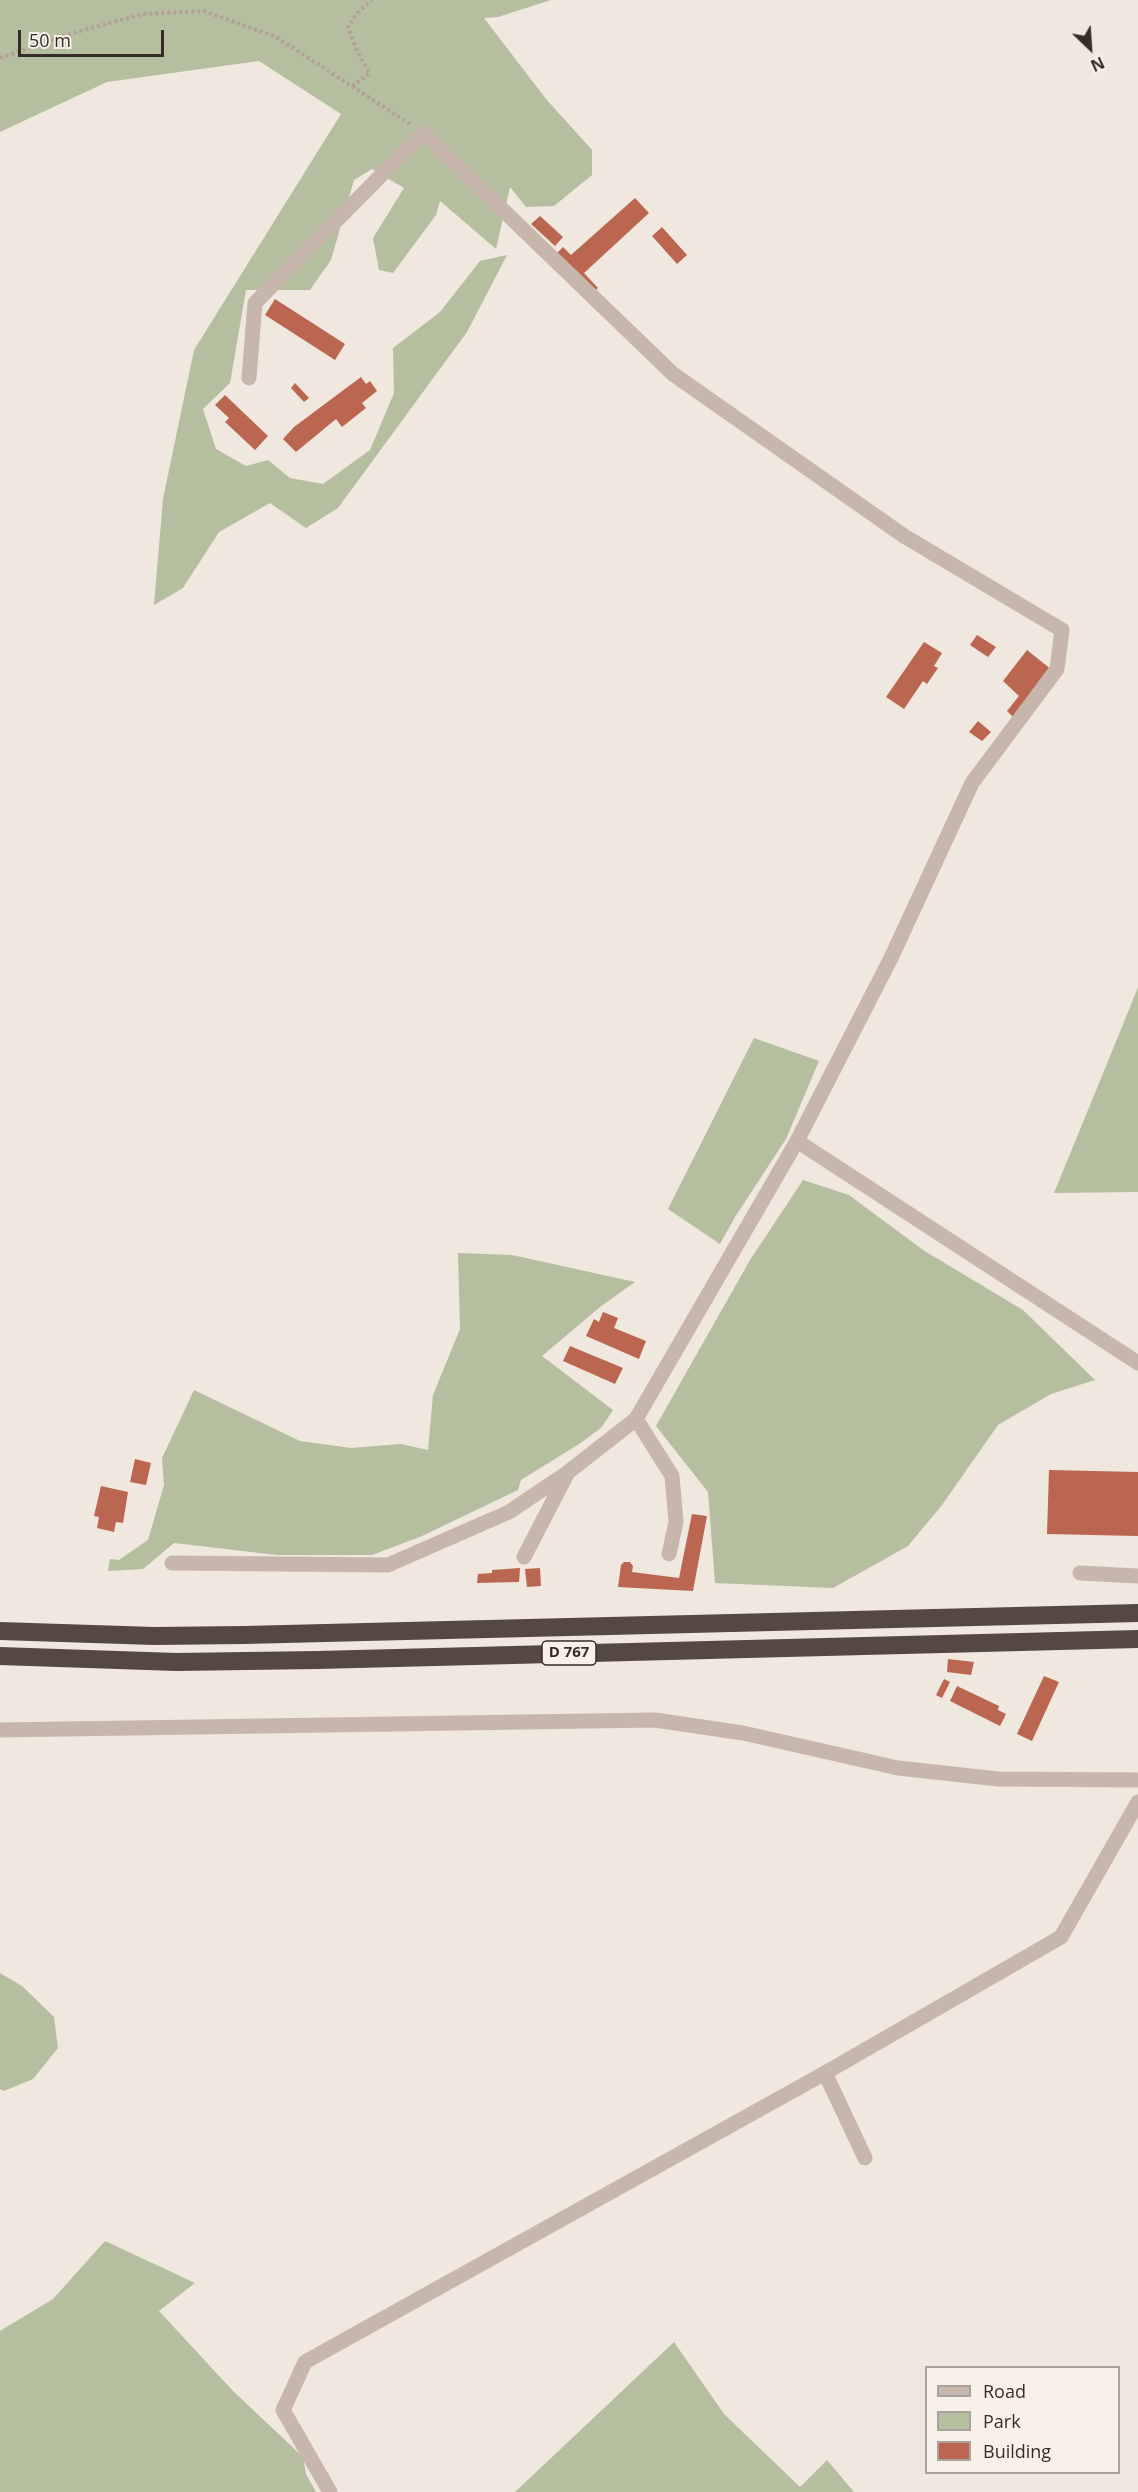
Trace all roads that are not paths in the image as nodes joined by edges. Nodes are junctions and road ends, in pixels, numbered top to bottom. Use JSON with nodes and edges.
{"nodes":[{"id":1,"x":249,"y":378,"type":"dead end"},
{"id":2,"x":797,"y":1141,"type":"junction"},
{"id":3,"x":1138,"y":1363,"type":"edge"},
{"id":4,"x":636,"y":1419,"type":"junction"},
{"id":5,"x":567,"y":1473,"type":"junction"},
{"id":6,"x":669,"y":1554,"type":"dead end"},
{"id":7,"x":524,"y":1557,"type":"dead end"},
{"id":8,"x":172,"y":1563,"type":"dead end"},
{"id":9,"x":1080,"y":1573,"type":"dead end"},
{"id":10,"x":1138,"y":1576,"type":"edge"},
{"id":11,"x":1138,"y":1613,"type":"edge"},
{"id":12,"x":0,"y":1630,"type":"edge"},
{"id":13,"x":1138,"y":1639,"type":"edge"},
{"id":14,"x":0,"y":1656,"type":"edge"},
{"id":15,"x":0,"y":1730,"type":"edge"},
{"id":16,"x":1138,"y":1780,"type":"edge"},
{"id":17,"x":1138,"y":1802,"type":"edge"},
{"id":18,"x":825,"y":2073,"type":"junction"},
{"id":19,"x":865,"y":2158,"type":"dead end"},
{"id":20,"x":330,"y":2492,"type":"edge"}],
"edges":[{"from":1,"to":2,"type":"street"},
{"from":2,"to":3,"type":"street"},
{"from":2,"to":4,"type":"street"},
{"from":4,"to":5,"type":"street"},
{"from":4,"to":6,"type":"street"},
{"from":5,"to":7,"type":"street"},
{"from":5,"to":8,"type":"street"},
{"from":9,"to":10,"type":"street"},
{"from":11,"to":12,"type":"highway","number":"D 767"},
{"from":13,"to":14,"type":"highway","number":"D 767"},
{"from":15,"to":16,"type":"street"},
{"from":17,"to":18,"type":"street"},
{"from":18,"to":19,"type":"street"},
{"from":18,"to":20,"type":"street"}]}
